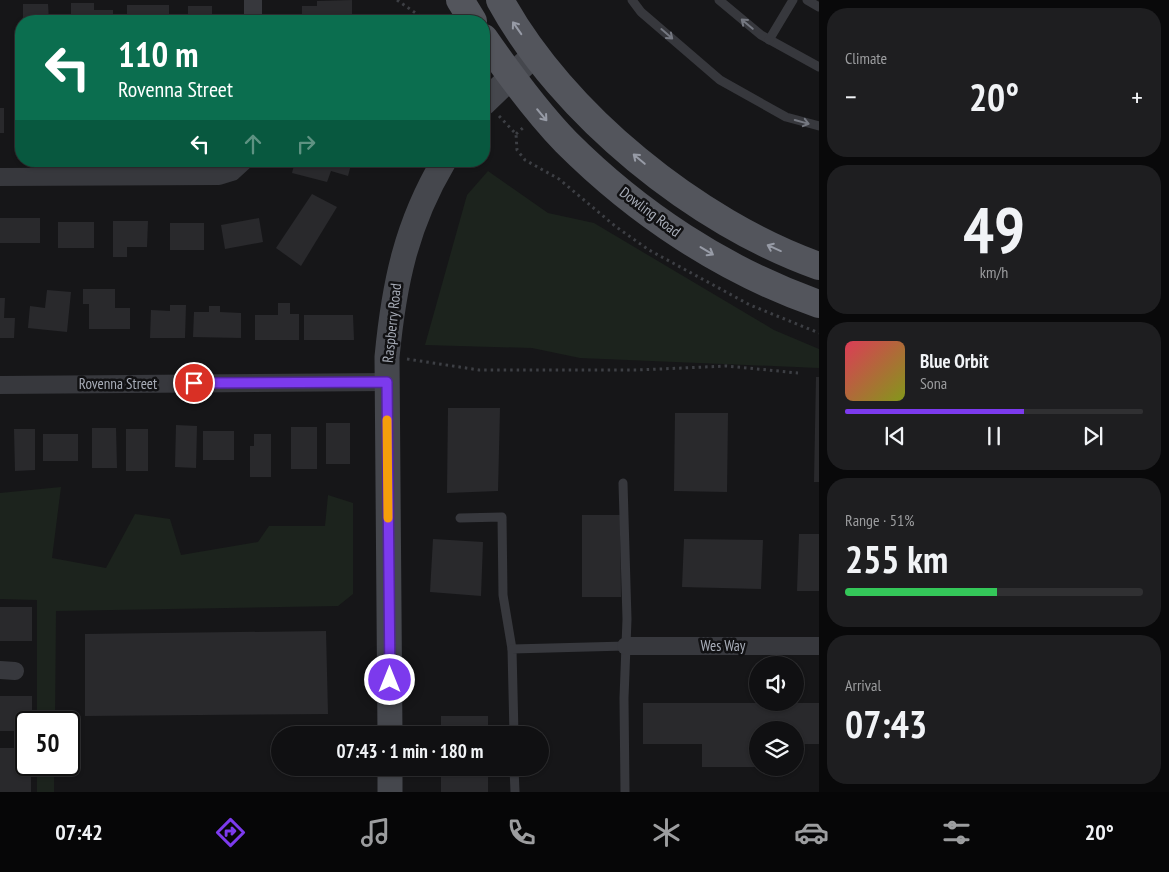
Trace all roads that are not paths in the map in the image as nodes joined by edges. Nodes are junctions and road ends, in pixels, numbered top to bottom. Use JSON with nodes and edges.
{"nodes":[{"id":1,"x":253,"y":0,"type":"edge"},
{"id":2,"x":460,"y":0,"type":"edge"},
{"id":3,"x":500,"y":0,"type":"edge"},
{"id":4,"x":632,"y":0,"type":"edge"},
{"id":5,"x":719,"y":0,"type":"edge"},
{"id":6,"x":793,"y":0,"type":"edge"},
{"id":7,"x":807,"y":0,"type":"edge"},
{"id":8,"x":819,"y":7,"type":"edge"},
{"id":9,"x":253,"y":15,"type":"edge"},
{"id":10,"x":469,"y":15,"type":"edge"},
{"id":11,"x":769,"y":40,"type":"junction"},
{"id":12,"x":490,"y":46,"type":"edge"},
{"id":13,"x":535,"y":54,"type":"junction"},
{"id":14,"x":818,"y":65,"type":"edge"},
{"id":15,"x":512,"y":76,"type":"junction"},
{"id":16,"x":490,"y":98,"type":"edge"},
{"id":17,"x":819,"y":126,"type":"edge"},
{"id":18,"x":237,"y":167,"type":"edge"},
{"id":19,"x":441,"y":167,"type":"edge"},
{"id":20,"x":0,"y":177,"type":"edge"},
{"id":21,"x":819,"y":266,"type":"edge"},
{"id":22,"x":819,"y":304,"type":"edge"},
{"id":23,"x":387,"y":382,"type":"junction"},
{"id":24,"x":0,"y":385,"type":"edge"},
{"id":25,"x":623,"y":483,"type":"dead end"},
{"id":26,"x":460,"y":518,"type":"dead end"},
{"id":27,"x":626,"y":646,"type":"junction"},
{"id":28,"x":819,"y":646,"type":"edge"},
{"id":29,"x":512,"y":649,"type":"junction"},
{"id":30,"x":390,"y":726,"type":"edge"},
{"id":31,"x":514,"y":726,"type":"edge"},
{"id":32,"x":390,"y":776,"type":"edge"},
{"id":33,"x":514,"y":776,"type":"edge"},
{"id":34,"x":390,"y":792,"type":"edge"},
{"id":35,"x":515,"y":792,"type":"edge"},
{"id":36,"x":625,"y":792,"type":"edge"}],
"edges":[{"from":1,"to":9,"type":"street"},
{"from":2,"to":10,"type":"main road"},
{"from":13,"to":3,"type":"main road","one_way":true},
{"from":4,"to":17,"type":"lane","one_way":true},
{"from":11,"to":5,"type":"lane","one_way":true},
{"from":6,"to":11,"type":"lane"},
{"from":7,"to":8,"type":"lane"},
{"from":11,"to":14,"type":"lane"},
{"from":12,"to":15,"type":"main road"},
{"from":13,"to":15,"type":"main road"},
{"from":21,"to":13,"type":"main road","one_way":true},
{"from":15,"to":16,"type":"main road"},
{"from":15,"to":22,"type":"main road","name":"Dowling Road","one_way":true},
{"from":18,"to":20,"type":"street"},
{"from":19,"to":23,"type":"main road","name":"Raspberry Road"},
{"from":23,"to":24,"type":"street","name":"Rovenna Street"},
{"from":23,"to":30,"type":"main road","name":"Raspberry Road"},
{"from":25,"to":27,"type":"lane"},
{"from":26,"to":29,"type":"lane"},
{"from":27,"to":28,"type":"street","name":"Wes Way"},
{"from":27,"to":29,"type":"lane"},
{"from":27,"to":36,"type":"lane"},
{"from":29,"to":31,"type":"lane"},
{"from":32,"to":34,"type":"main road"},
{"from":33,"to":35,"type":"lane"}]}
